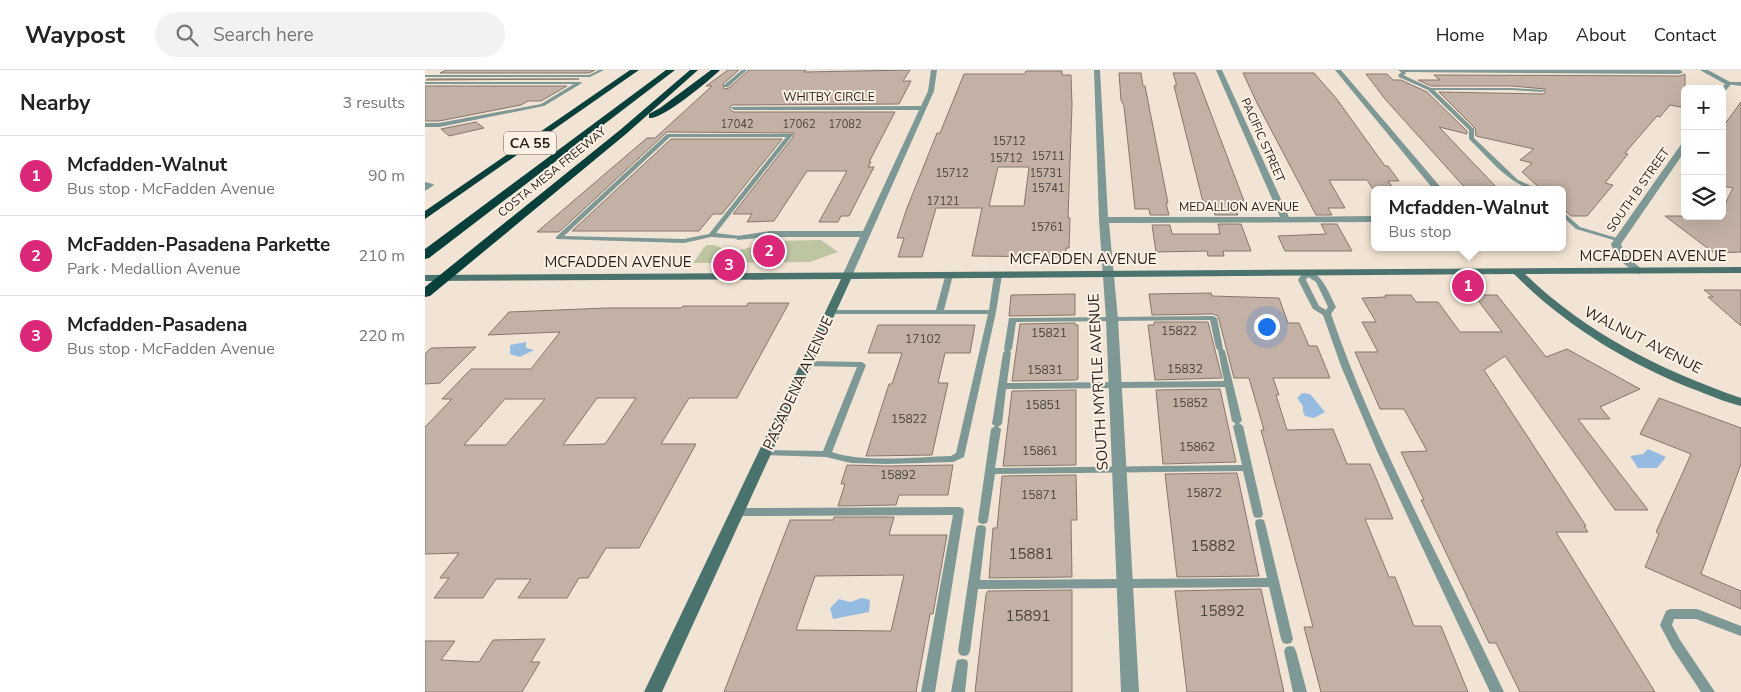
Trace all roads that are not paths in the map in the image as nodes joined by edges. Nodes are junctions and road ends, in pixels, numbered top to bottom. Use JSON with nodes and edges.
{"nodes":[{"id":1,"x":602,"y":70,"type":"edge"},
{"id":2,"x":635,"y":70,"type":"edge"},
{"id":3,"x":664,"y":70,"type":"edge"},
{"id":4,"x":671,"y":70,"type":"edge"},
{"id":5,"x":694,"y":70,"type":"edge"},
{"id":6,"x":716,"y":70,"type":"edge"},
{"id":7,"x":745,"y":70,"type":"edge"},
{"id":8,"x":934,"y":70,"type":"edge"},
{"id":9,"x":1097,"y":70,"type":"edge"},
{"id":10,"x":1219,"y":70,"type":"edge"},
{"id":11,"x":1338,"y":70,"type":"edge"},
{"id":12,"x":1703,"y":70,"type":"edge"},
{"id":13,"x":1402,"y":71,"type":"edge"},
{"id":14,"x":1611,"y":71,"type":"edge"},
{"id":15,"x":1680,"y":72,"type":"dead end"},
{"id":16,"x":425,"y":76,"type":"edge"},
{"id":17,"x":1729,"y":82,"type":"junction"},
{"id":18,"x":425,"y":83,"type":"edge"},
{"id":19,"x":1741,"y":84,"type":"edge"},
{"id":20,"x":726,"y":86,"type":"dead end"},
{"id":21,"x":1726,"y":87,"type":"edge"},
{"id":22,"x":1430,"y":89,"type":"junction"},
{"id":23,"x":1542,"y":91,"type":"dead end"},
{"id":24,"x":735,"y":108,"type":"dead end"},
{"id":25,"x":923,"y":108,"type":"junction"},
{"id":26,"x":425,"y":125,"type":"edge"},
{"id":27,"x":623,"y":132,"type":"junction"},
{"id":28,"x":1681,"y":151,"type":"edge"},
{"id":29,"x":425,"y":184,"type":"edge"},
{"id":30,"x":1436,"y":186,"type":"edge"},
{"id":31,"x":1528,"y":186,"type":"edge"},
{"id":32,"x":425,"y":189,"type":"edge"},
{"id":33,"x":425,"y":216,"type":"edge"},
{"id":34,"x":1566,"y":217,"type":"edge"},
{"id":35,"x":1371,"y":219,"type":"edge"},
{"id":36,"x":1104,"y":220,"type":"junction"},
{"id":37,"x":1286,"y":220,"type":"junction"},
{"id":38,"x":866,"y":234,"type":"junction"},
{"id":39,"x":711,"y":235,"type":"junction"},
{"id":40,"x":740,"y":238,"type":"joint"},
{"id":41,"x":1617,"y":239,"type":"junction"},
{"id":42,"x":431,"y":245,"type":"edge"},
{"id":43,"x":425,"y":255,"type":"edge"},
{"id":44,"x":1741,"y":270,"type":"edge"},
{"id":45,"x":1639,"y":271,"type":"junction"},
{"id":46,"x":1517,"y":272,"type":"junction"},
{"id":47,"x":1307,"y":273,"type":"junction"},
{"id":48,"x":1109,"y":274,"type":"junction"},
{"id":49,"x":949,"y":275,"type":"junction"},
{"id":50,"x":998,"y":275,"type":"junction"},
{"id":51,"x":847,"y":276,"type":"junction"},
{"id":52,"x":425,"y":278,"type":"edge"},
{"id":53,"x":425,"y":292,"type":"edge"},
{"id":54,"x":830,"y":312,"type":"junction"},
{"id":55,"x":939,"y":312,"type":"junction"},
{"id":56,"x":992,"y":312,"type":"junction"},
{"id":57,"x":1327,"y":314,"type":"junction"},
{"id":58,"x":1112,"y":319,"type":"junction"},
{"id":59,"x":807,"y":364,"type":"junction"},
{"id":60,"x":1228,"y":384,"type":"junction"},
{"id":61,"x":1115,"y":385,"type":"junction"},
{"id":62,"x":1002,"y":386,"type":"junction"},
{"id":63,"x":1741,"y":402,"type":"edge"},
{"id":64,"x":765,"y":453,"type":"junction"},
{"id":65,"x":827,"y":454,"type":"junction"},
{"id":66,"x":1247,"y":468,"type":"junction"},
{"id":67,"x":1119,"y":469,"type":"junction"},
{"id":68,"x":990,"y":471,"type":"junction"},
{"id":69,"x":737,"y":512,"type":"junction"},
{"id":70,"x":982,"y":525,"type":"joint"},
{"id":71,"x":1274,"y":582,"type":"junction"},
{"id":72,"x":1125,"y":583,"type":"junction"},
{"id":73,"x":973,"y":585,"type":"junction"},
{"id":74,"x":1741,"y":631,"type":"edge"},
{"id":75,"x":653,"y":692,"type":"edge"},
{"id":76,"x":928,"y":692,"type":"edge"},
{"id":77,"x":958,"y":692,"type":"edge"},
{"id":78,"x":1131,"y":692,"type":"edge"},
{"id":79,"x":1300,"y":692,"type":"edge"},
{"id":80,"x":1497,"y":692,"type":"edge"},
{"id":81,"x":1708,"y":692,"type":"edge"}],
"edges":[{"from":1,"to":16,"type":"lane"},
{"from":2,"to":33,"type":"highway","number":"CA 55"},
{"from":3,"to":42,"type":"highway"},
{"from":4,"to":42,"type":"highway"},
{"from":5,"to":27,"type":"highway","name":"COSTA MESA FREEWAY"},
{"from":6,"to":27,"type":"highway"},
{"from":7,"to":20,"type":"lane"},
{"from":8,"to":25,"type":"street","name":"PASADENA AVENUE"},
{"from":9,"to":36,"type":"street","name":"SOUTH MYRTLE AVENUE"},
{"from":10,"to":37,"type":"street","name":"PACIFIC STREET"},
{"from":11,"to":30,"type":"street"},
{"from":12,"to":17,"type":"street"},
{"from":13,"to":14,"type":"street"},
{"from":13,"to":22,"type":"lane"},
{"from":14,"to":15,"type":"street"},
{"from":17,"to":19,"type":"street"},
{"from":17,"to":21,"type":"street"},
{"from":18,"to":26,"type":"lane"},
{"from":22,"to":23,"type":"lane"},
{"from":22,"to":31,"type":"lane"},
{"from":24,"to":25,"type":"street","name":"WHITBY CIRCLE"},
{"from":25,"to":38,"type":"street","name":"PASADENA AVENUE"},
{"from":27,"to":53,"type":"highway","name":"COSTA MESA FREEWAY"},
{"from":28,"to":41,"type":"street","name":"SOUTH B STREET"},
{"from":29,"to":32,"type":"lane"},
{"from":34,"to":41,"type":"lane"},
{"from":35,"to":37,"type":"street","name":"MEDALLION AVENUE"},
{"from":36,"to":37,"type":"street","name":"MEDALLION AVENUE"},
{"from":36,"to":48,"type":"street","name":"SOUTH MYRTLE AVENUE"},
{"from":38,"to":40,"type":"street"},
{"from":38,"to":51,"type":"street","name":"PASADENA AVENUE"},
{"from":39,"to":39,"type":"lane"},
{"from":39,"to":40,"type":"lane"},
{"from":41,"to":45,"type":"street","name":"SOUTH B STREET"},
{"from":42,"to":43,"type":"highway"},
{"from":44,"to":45,"type":"main road","name":"MCFADDEN AVENUE"},
{"from":45,"to":46,"type":"main road","name":"MCFADDEN AVENUE"},
{"from":46,"to":47,"type":"main road","name":"MCFADDEN AVENUE"},
{"from":46,"to":63,"type":"main road","name":"WALNUT AVENUE"},
{"from":47,"to":48,"type":"main road","name":"MCFADDEN AVENUE"},
{"from":47,"to":57,"type":"lane"},
{"from":47,"to":57,"type":"lane"},
{"from":48,"to":50,"type":"main road","name":"MCFADDEN AVENUE"},
{"from":48,"to":58,"type":"street","name":"SOUTH MYRTLE AVENUE"},
{"from":49,"to":50,"type":"main road","name":"MCFADDEN AVENUE"},
{"from":49,"to":51,"type":"main road","name":"MCFADDEN AVENUE"},
{"from":49,"to":55,"type":"lane"},
{"from":50,"to":56,"type":"lane"},
{"from":51,"to":52,"type":"main road","name":"MCFADDEN AVENUE"},
{"from":51,"to":54,"type":"main road","name":"PASADENA AVENUE"},
{"from":54,"to":55,"type":"lane"},
{"from":54,"to":59,"type":"main road","name":"PASADENA AVENUE"},
{"from":55,"to":56,"type":"lane"},
{"from":56,"to":65,"type":"lane"},
{"from":57,"to":80,"type":"lane"},
{"from":58,"to":60,"type":"lane"},
{"from":58,"to":61,"type":"street","name":"SOUTH MYRTLE AVENUE"},
{"from":58,"to":62,"type":"lane"},
{"from":59,"to":64,"type":"main road","name":"PASADENA AVENUE"},
{"from":59,"to":65,"type":"lane"},
{"from":60,"to":61,"type":"lane"},
{"from":60,"to":66,"type":"lane"},
{"from":61,"to":62,"type":"lane"},
{"from":61,"to":67,"type":"street","name":"SOUTH MYRTLE AVENUE"},
{"from":62,"to":68,"type":"lane"},
{"from":64,"to":65,"type":"lane"},
{"from":64,"to":69,"type":"main road","name":"PASADENA AVENUE"},
{"from":66,"to":67,"type":"lane"},
{"from":66,"to":71,"type":"lane"},
{"from":67,"to":68,"type":"lane"},
{"from":67,"to":72,"type":"street","name":"SOUTH MYRTLE AVENUE"},
{"from":68,"to":70,"type":"lane"},
{"from":69,"to":75,"type":"main road","name":"PASADENA AVENUE"},
{"from":69,"to":76,"type":"lane"},
{"from":70,"to":73,"type":"lane"},
{"from":71,"to":72,"type":"lane"},
{"from":71,"to":79,"type":"lane"},
{"from":72,"to":73,"type":"lane"},
{"from":72,"to":78,"type":"street","name":"SOUTH MYRTLE AVENUE"},
{"from":73,"to":77,"type":"lane"},
{"from":74,"to":81,"type":"lane"}]}
